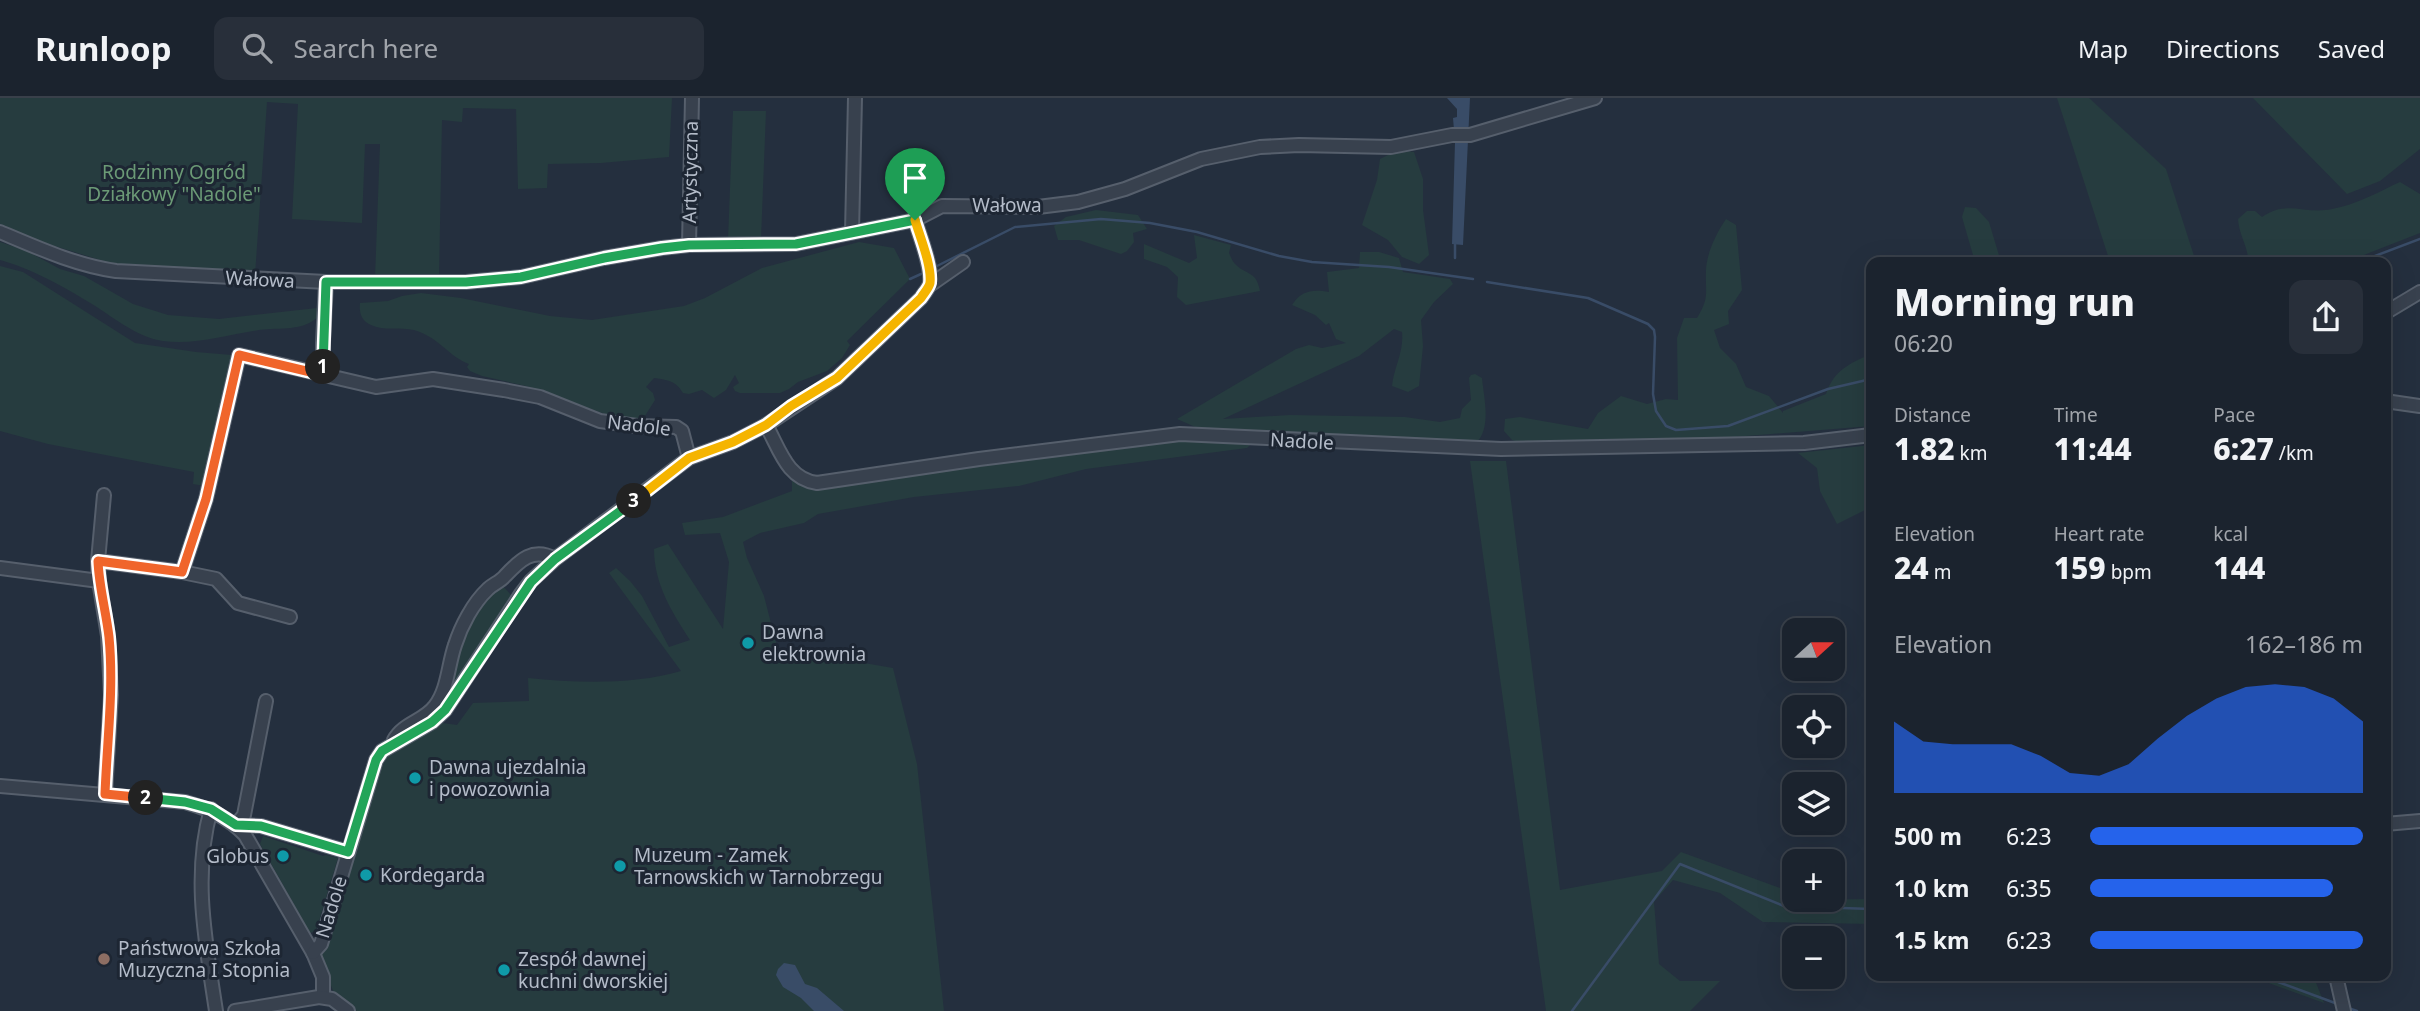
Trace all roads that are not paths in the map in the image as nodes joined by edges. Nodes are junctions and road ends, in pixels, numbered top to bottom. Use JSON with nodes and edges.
{"nodes":[{"id":1,"x":692,"y":98,"type":"edge"},
{"id":2,"x":855,"y":98,"type":"edge"},
{"id":3,"x":1595,"y":98,"type":"edge"},
{"id":4,"x":915,"y":220,"type":"junction"},
{"id":5,"x":0,"y":232,"type":"edge"},
{"id":6,"x":852,"y":232,"type":"junction"},
{"id":7,"x":689,"y":245,"type":"junction"},
{"id":8,"x":963,"y":262,"type":"dead end"},
{"id":9,"x":326,"y":282,"type":"junction"},
{"id":10,"x":930,"y":285,"type":"junction"},
{"id":11,"x":2420,"y":292,"type":"edge"},
{"id":12,"x":2391,"y":309,"type":"edge"},
{"id":13,"x":323,"y":375,"type":"junction"},
{"id":14,"x":2391,"y":402,"type":"edge"},
{"id":15,"x":2420,"y":406,"type":"edge"},
{"id":16,"x":766,"y":425,"type":"junction"},
{"id":17,"x":1866,"y":435,"type":"edge"},
{"id":18,"x":689,"y":458,"type":"junction"},
{"id":19,"x":104,"y":495,"type":"dead end"},
{"id":20,"x":555,"y":559,"type":"junction"},
{"id":21,"x":98,"y":561,"type":"junction"},
{"id":22,"x":0,"y":568,"type":"edge"},
{"id":23,"x":182,"y":572,"type":"junction"},
{"id":24,"x":99,"y":581,"type":"junction"},
{"id":25,"x":290,"y":617,"type":"dead end"},
{"id":26,"x":266,"y":701,"type":"dead end"},
{"id":27,"x":393,"y":744,"type":"junction"},
{"id":28,"x":0,"y":786,"type":"edge"},
{"id":29,"x":105,"y":794,"type":"junction"},
{"id":30,"x":211,"y":809,"type":"junction"},
{"id":31,"x":2420,"y":821,"type":"edge"},
{"id":32,"x":2391,"y":823,"type":"edge"},
{"id":33,"x":236,"y":825,"type":"junction"},
{"id":34,"x":348,"y":852,"type":"junction"},
{"id":35,"x":313,"y":953,"type":"junction"},
{"id":36,"x":2337,"y":981,"type":"edge"},
{"id":37,"x":323,"y":997,"type":"junction"},
{"id":38,"x":216,"y":1011,"type":"edge"},
{"id":39,"x":235,"y":1011,"type":"edge"},
{"id":40,"x":348,"y":1011,"type":"edge"},
{"id":41,"x":2344,"y":1011,"type":"edge"}],
"edges":[{"from":1,"to":7,"type":"street","name":"Artystyczna"},
{"from":2,"to":6,"type":"street"},
{"from":3,"to":4,"type":"street","name":"Wałowa"},
{"from":4,"to":6,"type":"street","name":"Wałowa"},
{"from":4,"to":10,"type":"street"},
{"from":5,"to":9,"type":"street","name":"Wałowa"},
{"from":6,"to":7,"type":"street","name":"Wałowa"},
{"from":7,"to":9,"type":"street","name":"Wałowa"},
{"from":8,"to":10,"type":"street","name":"Nadole"},
{"from":9,"to":13,"type":"street"},
{"from":10,"to":16,"type":"street","name":"Nadole"},
{"from":11,"to":12,"type":"street"},
{"from":13,"to":18,"type":"street","name":"Nadole"},
{"from":13,"to":23,"type":"street"},
{"from":14,"to":15,"type":"street"},
{"from":16,"to":17,"type":"street","name":"Nadole"},
{"from":16,"to":18,"type":"street","name":"Nadole"},
{"from":18,"to":20,"type":"street","name":"Nadole"},
{"from":19,"to":21,"type":"street"},
{"from":20,"to":27,"type":"street","name":"Nadole"},
{"from":20,"to":27,"type":"street"},
{"from":21,"to":23,"type":"street"},
{"from":21,"to":24,"type":"street"},
{"from":22,"to":24,"type":"street"},
{"from":23,"to":25,"type":"street"},
{"from":24,"to":29,"type":"street"},
{"from":26,"to":33,"type":"street"},
{"from":27,"to":34,"type":"street","name":"Nadole"},
{"from":28,"to":29,"type":"street"},
{"from":29,"to":30,"type":"street"},
{"from":30,"to":33,"type":"street"},
{"from":30,"to":38,"type":"street"},
{"from":31,"to":32,"type":"street"},
{"from":33,"to":34,"type":"street"},
{"from":33,"to":35,"type":"street"},
{"from":34,"to":35,"type":"street","name":"Nadole"},
{"from":35,"to":37,"type":"street"},
{"from":36,"to":41,"type":"street"},
{"from":37,"to":39,"type":"street"},
{"from":37,"to":40,"type":"street"}]}
